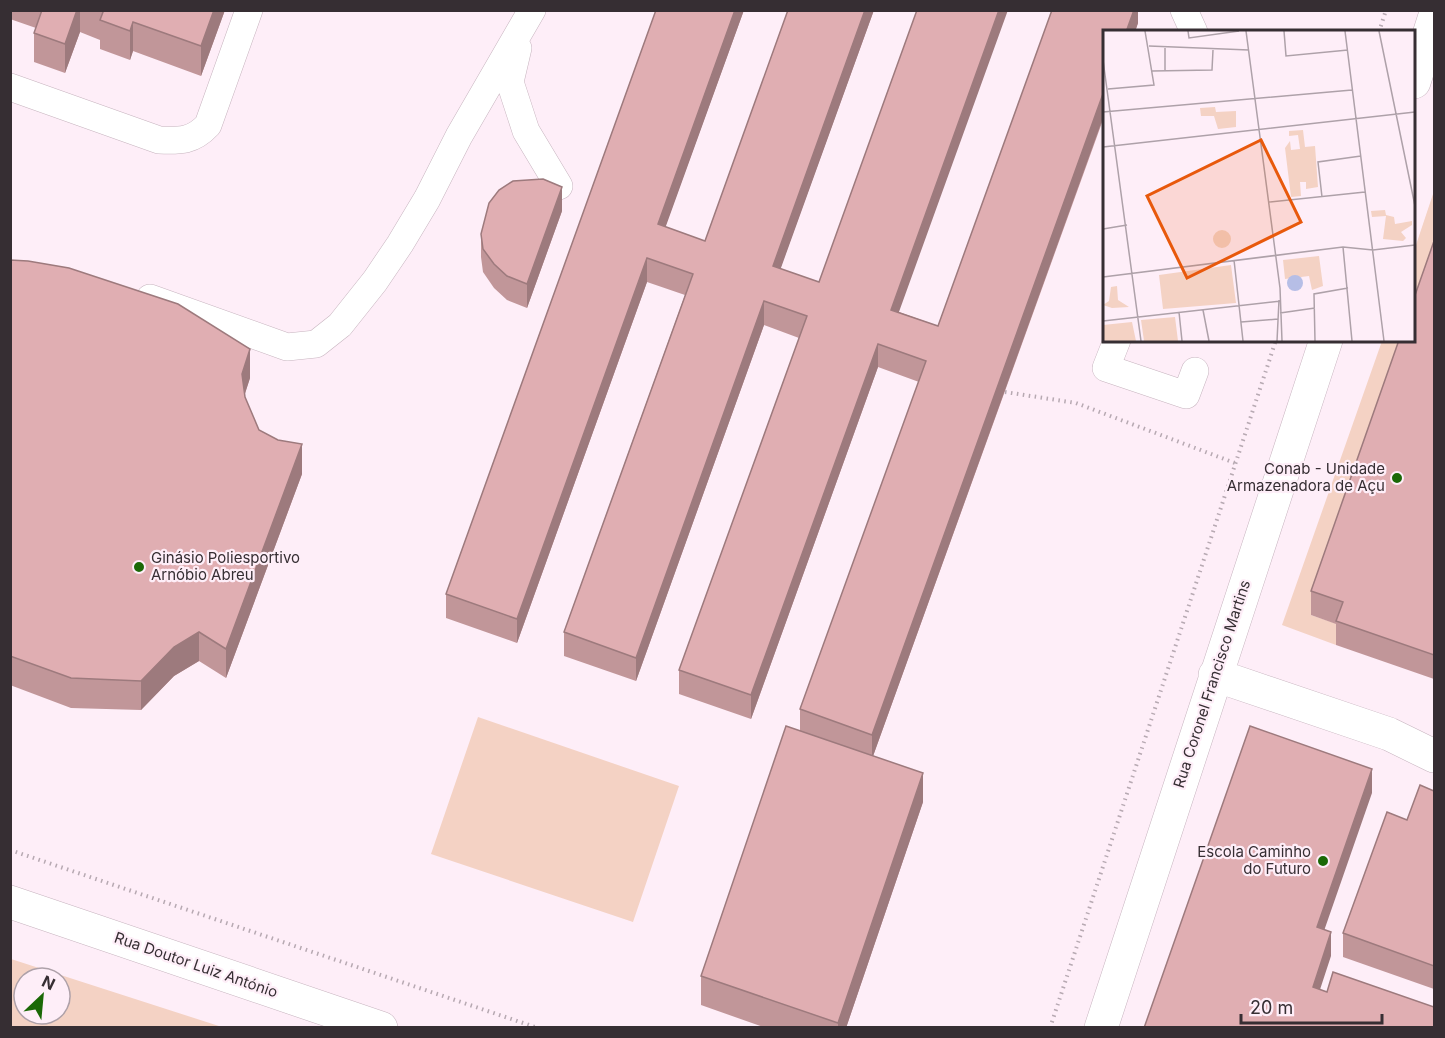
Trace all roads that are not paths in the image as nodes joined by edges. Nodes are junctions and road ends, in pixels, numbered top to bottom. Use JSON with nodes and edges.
{"nodes":[{"id":1,"x":249,"y":10,"type":"edge"},
{"id":2,"x":1184,"y":10,"type":"edge"},
{"id":3,"x":528,"y":19,"type":"edge"},
{"id":4,"x":1434,"y":19,"type":"edge"},
{"id":5,"x":1193,"y":30,"type":"edge"},
{"id":6,"x":1415,"y":76,"type":"edge"},
{"id":7,"x":10,"y":87,"type":"edge"},
{"id":8,"x":559,"y":186,"type":"edge"},
{"id":9,"x":121,"y":289,"type":"edge"},
{"id":10,"x":1116,"y":342,"type":"edge"},
{"id":11,"x":1325,"y":342,"type":"edge"},
{"id":12,"x":1195,"y":371,"type":"dead end"},
{"id":13,"x":1215,"y":675,"type":"junction"},
{"id":14,"x":1434,"y":756,"type":"edge"},
{"id":15,"x":10,"y":902,"type":"edge"},
{"id":16,"x":381,"y":1028,"type":"edge"},
{"id":17,"x":1101,"y":1028,"type":"edge"}],
"edges":[{"from":1,"to":7,"type":"lane"},
{"from":2,"to":5,"type":"lane"},
{"from":3,"to":8,"type":"lane"},
{"from":3,"to":9,"type":"lane"},
{"from":4,"to":6,"type":"street"},
{"from":10,"to":12,"type":"lane"},
{"from":11,"to":13,"type":"street","name":"Rua Coronel Francisco Martins"},
{"from":13,"to":14,"type":"street"},
{"from":13,"to":17,"type":"street","name":"Rua Coronel Francisco Martins"},
{"from":15,"to":16,"type":"street","name":"Rua Doutor Luiz António"}]}
